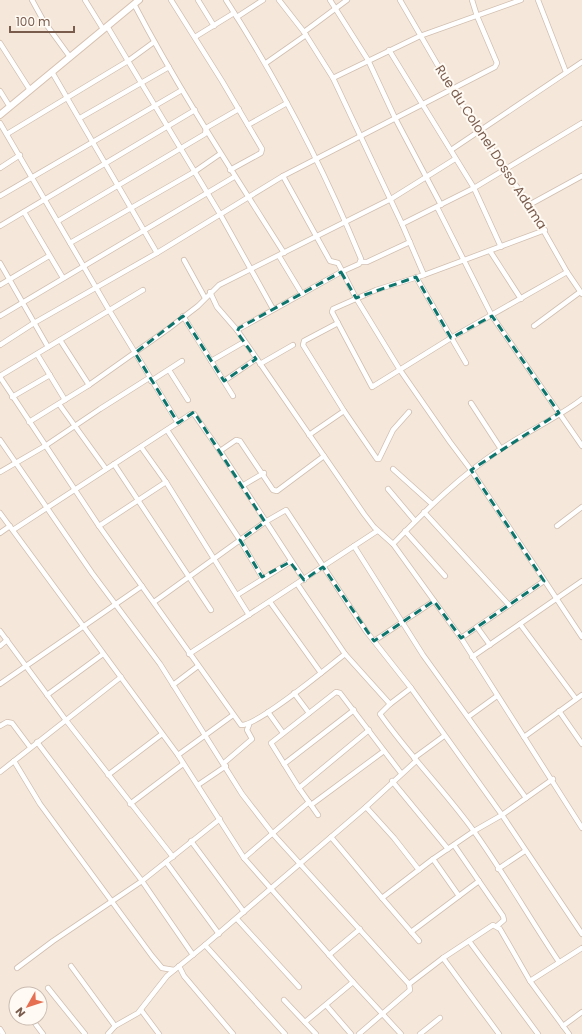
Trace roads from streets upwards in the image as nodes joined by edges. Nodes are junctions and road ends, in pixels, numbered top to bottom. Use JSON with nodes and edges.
{"nodes":[{"id":1,"x":32,"y":0,"type":"edge"},
{"id":2,"x":85,"y":0,"type":"edge"},
{"id":3,"x":171,"y":0,"type":"edge"},
{"id":4,"x":198,"y":0,"type":"edge"},
{"id":5,"x":226,"y":0,"type":"edge"},
{"id":6,"x":263,"y":0,"type":"edge"},
{"id":7,"x":279,"y":0,"type":"edge"},
{"id":8,"x":330,"y":0,"type":"edge"},
{"id":9,"x":347,"y":0,"type":"edge"},
{"id":10,"x":401,"y":0,"type":"edge"},
{"id":11,"x":472,"y":0,"type":"edge"},
{"id":12,"x":521,"y":0,"type":"edge"},
{"id":13,"x":538,"y":0,"type":"edge"},
{"id":14,"x":136,"y":2,"type":"edge"},
{"id":15,"x":509,"y":2,"type":"edge"},
{"id":16,"x":336,"y":9,"type":"junction"},
{"id":17,"x":236,"y":15,"type":"junction"},
{"id":18,"x":477,"y":16,"type":"junction"},
{"id":19,"x":214,"y":26,"type":"junction"},
{"id":20,"x":105,"y":27,"type":"junction"},
{"id":21,"x":305,"y":34,"type":"junction"},
{"id":22,"x":420,"y":36,"type":"junction"},
{"id":23,"x":195,"y":37,"type":"junction"},
{"id":24,"x":154,"y":42,"type":"junction"},
{"id":25,"x":0,"y":43,"type":"edge"},
{"id":26,"x":390,"y":50,"type":"junction"},
{"id":27,"x":70,"y":57,"type":"junction"},
{"id":28,"x":368,"y":60,"type":"junction"},
{"id":29,"x":128,"y":61,"type":"junction"},
{"id":30,"x":582,"y":62,"type":"edge"},
{"id":31,"x":266,"y":63,"type":"junction"},
{"id":32,"x":169,"y":68,"type":"junction"},
{"id":33,"x":52,"y":72,"type":"junction"},
{"id":34,"x":566,"y":72,"type":"junction"},
{"id":35,"x":333,"y":78,"type":"junction"},
{"id":36,"x":141,"y":84,"type":"junction"},
{"id":37,"x":451,"y":88,"type":"junction"},
{"id":38,"x":30,"y":90,"type":"junction"},
{"id":39,"x":182,"y":90,"type":"junction"},
{"id":40,"x":0,"y":91,"type":"edge"},
{"id":41,"x":66,"y":96,"type":"junction"},
{"id":42,"x":287,"y":103,"type":"junction"},
{"id":43,"x":422,"y":104,"type":"junction"},
{"id":44,"x":154,"y":106,"type":"junction"},
{"id":45,"x":10,"y":107,"type":"junction"},
{"id":46,"x":239,"y":109,"type":"junction"},
{"id":47,"x":195,"y":110,"type":"junction"},
{"id":48,"x":0,"y":115,"type":"edge"},
{"id":49,"x":80,"y":118,"type":"junction"},
{"id":50,"x":395,"y":118,"type":"junction"},
{"id":51,"x":582,"y":122,"type":"edge"},
{"id":52,"x":0,"y":123,"type":"edge"},
{"id":53,"x":248,"y":125,"type":"junction"},
{"id":54,"x":167,"y":127,"type":"junction"},
{"id":55,"x":206,"y":128,"type":"junction"},
{"id":56,"x":479,"y":132,"type":"junction"},
{"id":57,"x":7,"y":134,"type":"junction"},
{"id":58,"x":362,"y":137,"type":"junction"},
{"id":59,"x":93,"y":141,"type":"junction"},
{"id":60,"x":180,"y":149,"type":"junction"},
{"id":61,"x":451,"y":150,"type":"junction"},
{"id":62,"x":220,"y":154,"type":"junction"},
{"id":63,"x":20,"y":155,"type":"junction"},
{"id":64,"x":455,"y":159,"type":"junction"},
{"id":65,"x":316,"y":160,"type":"junction"},
{"id":66,"x":106,"y":164,"type":"junction"},
{"id":67,"x":0,"y":168,"type":"edge"},
{"id":68,"x":230,"y":170,"type":"junction"},
{"id":69,"x":505,"y":170,"type":"junction"},
{"id":70,"x":194,"y":172,"type":"junction"},
{"id":71,"x":234,"y":176,"type":"junction"},
{"id":72,"x":283,"y":176,"type":"junction"},
{"id":73,"x":582,"y":176,"type":"edge"},
{"id":74,"x":33,"y":177,"type":"junction"},
{"id":75,"x":427,"y":177,"type":"junction"},
{"id":76,"x":119,"y":186,"type":"junction"},
{"id":77,"x":474,"y":188,"type":"junction"},
{"id":78,"x":206,"y":192,"type":"junction"},
{"id":79,"x":0,"y":196,"type":"edge"},
{"id":80,"x":248,"y":198,"type":"junction"},
{"id":81,"x":45,"y":199,"type":"junction"},
{"id":82,"x":391,"y":199,"type":"junction"},
{"id":83,"x":529,"y":205,"type":"junction"},
{"id":84,"x":439,"y":206,"type":"junction"},
{"id":85,"x":131,"y":207,"type":"junction"},
{"id":86,"x":24,"y":212,"type":"junction"},
{"id":87,"x":220,"y":214,"type":"junction"},
{"id":88,"x":58,"y":221,"type":"junction"},
{"id":89,"x":345,"y":221,"type":"junction"},
{"id":90,"x":402,"y":224,"type":"junction"},
{"id":91,"x":0,"y":226,"type":"edge"},
{"id":92,"x":144,"y":229,"type":"junction"},
{"id":93,"x":544,"y":230,"type":"junction"},
{"id":94,"x":316,"y":236,"type":"junction"},
{"id":95,"x":410,"y":242,"type":"junction"},
{"id":96,"x":70,"y":244,"type":"junction"},
{"id":97,"x":501,"y":247,"type":"junction"},
{"id":98,"x":490,"y":251,"type":"junction"},
{"id":99,"x":157,"y":253,"type":"junction"},
{"id":100,"x":282,"y":254,"type":"junction"},
{"id":101,"x":49,"y":256,"type":"junction"},
{"id":102,"x":184,"y":260,"type":"dead end"},
{"id":103,"x":463,"y":260,"type":"junction"},
{"id":104,"x":361,"y":262,"type":"junction"},
{"id":105,"x":0,"y":263,"type":"edge"},
{"id":106,"x":83,"y":266,"type":"junction"},
{"id":107,"x":252,"y":270,"type":"junction"},
{"id":108,"x":341,"y":272,"type":"junction"},
{"id":109,"x":567,"y":272,"type":"junction"},
{"id":110,"x":424,"y":275,"type":"junction"},
{"id":111,"x":416,"y":277,"type":"junction"},
{"id":112,"x":63,"y":278,"type":"junction"},
{"id":113,"x":10,"y":280,"type":"junction"},
{"id":114,"x":0,"y":285,"type":"edge"},
{"id":115,"x":96,"y":288,"type":"junction"},
{"id":116,"x":143,"y":290,"type":"dead end"},
{"id":117,"x":210,"y":292,"type":"junction"},
{"id":118,"x":581,"y":293,"type":"edge"},
{"id":119,"x":302,"y":294,"type":"junction"},
{"id":120,"x":205,"y":298,"type":"junction"},
{"id":121,"x":356,"y":298,"type":"junction"},
{"id":122,"x":521,"y":299,"type":"junction"},
{"id":123,"x":23,"y":302,"type":"junction"},
{"id":124,"x":273,"y":309,"type":"junction"},
{"id":125,"x":108,"y":310,"type":"junction"},
{"id":126,"x":0,"y":316,"type":"edge"},
{"id":127,"x":183,"y":316,"type":"junction"},
{"id":128,"x":492,"y":316,"type":"junction"},
{"id":129,"x":34,"y":323,"type":"junction"},
{"id":130,"x":338,"y":323,"type":"junction"},
{"id":131,"x":534,"y":326,"type":"dead end"},
{"id":132,"x":237,"y":330,"type":"junction"},
{"id":133,"x":451,"y":338,"type":"junction"},
{"id":134,"x":60,"y":340,"type":"junction"},
{"id":135,"x":244,"y":342,"type":"junction"},
{"id":136,"x":0,"y":345,"type":"edge"},
{"id":137,"x":293,"y":345,"type":"dead end"},
{"id":138,"x":48,"y":347,"type":"junction"},
{"id":139,"x":135,"y":352,"type":"junction"},
{"id":140,"x":37,"y":354,"type":"junction"},
{"id":141,"x":256,"y":360,"type":"junction"},
{"id":142,"x":182,"y":361,"type":"dead end"},
{"id":143,"x":211,"y":361,"type":"junction"},
{"id":144,"x":466,"y":363,"type":"dead end"},
{"id":145,"x":260,"y":364,"type":"junction"},
{"id":146,"x":169,"y":370,"type":"junction"},
{"id":147,"x":400,"y":370,"type":"junction"},
{"id":148,"x":50,"y":375,"type":"junction"},
{"id":149,"x":0,"y":376,"type":"edge"},
{"id":150,"x":150,"y":380,"type":"junction"},
{"id":151,"x":224,"y":381,"type":"junction"},
{"id":152,"x":89,"y":385,"type":"junction"},
{"id":153,"x":233,"y":396,"type":"dead end"},
{"id":154,"x":12,"y":397,"type":"junction"},
{"id":155,"x":582,"y":399,"type":"edge"},
{"id":156,"x":64,"y":400,"type":"junction"},
{"id":157,"x":188,"y":400,"type":"dead end"},
{"id":158,"x":471,"y":403,"type":"dead end"},
{"id":159,"x":59,"y":404,"type":"junction"},
{"id":160,"x":344,"y":411,"type":"junction"},
{"id":161,"x":409,"y":412,"type":"dead end"},
{"id":162,"x":559,"y":413,"type":"junction"},
{"id":163,"x":29,"y":422,"type":"junction"},
{"id":164,"x":178,"y":423,"type":"junction"},
{"id":165,"x":74,"y":426,"type":"junction"},
{"id":166,"x":167,"y":430,"type":"junction"},
{"id":167,"x":309,"y":435,"type":"junction"},
{"id":168,"x":0,"y":440,"type":"edge"},
{"id":169,"x":45,"y":446,"type":"junction"},
{"id":170,"x":582,"y":446,"type":"edge"},
{"id":171,"x":141,"y":447,"type":"junction"},
{"id":172,"x":501,"y":449,"type":"junction"},
{"id":173,"x":220,"y":451,"type":"junction"},
{"id":174,"x":324,"y":456,"type":"junction"},
{"id":175,"x":15,"y":462,"type":"junction"},
{"id":176,"x":114,"y":464,"type":"junction"},
{"id":177,"x":106,"y":469,"type":"junction"},
{"id":178,"x":393,"y":469,"type":"dead end"},
{"id":179,"x":471,"y":470,"type":"junction"},
{"id":180,"x":0,"y":472,"type":"edge"},
{"id":181,"x":264,"y":473,"type":"junction"},
{"id":182,"x":166,"y":482,"type":"junction"},
{"id":183,"x":242,"y":486,"type":"junction"},
{"id":184,"x":388,"y":489,"type":"dead end"},
{"id":185,"x":75,"y":490,"type":"junction"},
{"id":186,"x":138,"y":500,"type":"junction"},
{"id":187,"x":432,"y":504,"type":"junction"},
{"id":188,"x":582,"y":507,"type":"edge"},
{"id":189,"x":46,"y":508,"type":"junction"},
{"id":190,"x":424,"y":512,"type":"junction"},
{"id":191,"x":0,"y":513,"type":"edge"},
{"id":192,"x":265,"y":522,"type":"junction"},
{"id":193,"x":415,"y":522,"type":"junction"},
{"id":194,"x":99,"y":526,"type":"junction"},
{"id":195,"x":557,"y":526,"type":"dead end"},
{"id":196,"x":11,"y":528,"type":"junction"},
{"id":197,"x":377,"y":531,"type":"junction"},
{"id":198,"x":405,"y":531,"type":"junction"},
{"id":199,"x":0,"y":533,"type":"edge"},
{"id":200,"x":240,"y":540,"type":"junction"},
{"id":201,"x":393,"y":544,"type":"junction"},
{"id":202,"x":354,"y":546,"type":"junction"},
{"id":203,"x":214,"y":560,"type":"junction"},
{"id":204,"x":290,"y":562,"type":"junction"},
{"id":205,"x":323,"y":567,"type":"junction"},
{"id":206,"x":445,"y":576,"type":"dead end"},
{"id":207,"x":190,"y":577,"type":"junction"},
{"id":208,"x":262,"y":578,"type":"junction"},
{"id":209,"x":304,"y":580,"type":"junction"},
{"id":210,"x":544,"y":581,"type":"junction"},
{"id":211,"x":582,"y":581,"type":"edge"},
{"id":212,"x":298,"y":585,"type":"junction"},
{"id":213,"x":142,"y":586,"type":"junction"},
{"id":214,"x":237,"y":595,"type":"junction"},
{"id":215,"x":555,"y":598,"type":"junction"},
{"id":216,"x":434,"y":601,"type":"junction"},
{"id":217,"x":154,"y":602,"type":"junction"},
{"id":218,"x":270,"y":602,"type":"junction"},
{"id":219,"x":116,"y":604,"type":"junction"},
{"id":220,"x":509,"y":605,"type":"junction"},
{"id":221,"x":211,"y":610,"type":"dead end"},
{"id":222,"x":250,"y":615,"type":"junction"},
{"id":223,"x":401,"y":623,"type":"junction"},
{"id":224,"x":520,"y":624,"type":"junction"},
{"id":225,"x":84,"y":627,"type":"junction"},
{"id":226,"x":477,"y":627,"type":"junction"},
{"id":227,"x":0,"y":631,"type":"edge"},
{"id":228,"x":582,"y":637,"type":"edge"},
{"id":229,"x":461,"y":638,"type":"junction"},
{"id":230,"x":7,"y":640,"type":"junction"},
{"id":231,"x":374,"y":641,"type":"junction"},
{"id":232,"x":490,"y":645,"type":"junction"},
{"id":233,"x":0,"y":646,"type":"edge"},
{"id":234,"x":103,"y":654,"type":"junction"},
{"id":235,"x":189,"y":654,"type":"junction"},
{"id":236,"x":345,"y":654,"type":"junction"},
{"id":237,"x":472,"y":657,"type":"junction"},
{"id":238,"x":198,"y":666,"type":"junction"},
{"id":239,"x":27,"y":667,"type":"junction"},
{"id":240,"x":320,"y":673,"type":"junction"},
{"id":241,"x":121,"y":677,"type":"junction"},
{"id":242,"x":0,"y":684,"type":"edge"},
{"id":243,"x":173,"y":685,"type":"junction"},
{"id":244,"x":411,"y":688,"type":"junction"},
{"id":245,"x":294,"y":693,"type":"junction"},
{"id":246,"x":582,"y":694,"type":"edge"},
{"id":247,"x":47,"y":695,"type":"junction"},
{"id":248,"x":497,"y":696,"type":"junction"},
{"id":249,"x":576,"y":699,"type":"junction"},
{"id":250,"x":390,"y":704,"type":"junction"},
{"id":251,"x":354,"y":710,"type":"junction"},
{"id":252,"x":268,"y":712,"type":"junction"},
{"id":253,"x":559,"y":712,"type":"junction"},
{"id":254,"x":309,"y":713,"type":"junction"},
{"id":255,"x":233,"y":715,"type":"junction"},
{"id":256,"x":468,"y":717,"type":"junction"},
{"id":257,"x":65,"y":720,"type":"junction"},
{"id":258,"x":249,"y":725,"type":"junction"},
{"id":259,"x":0,"y":726,"type":"edge"},
{"id":260,"x":369,"y":730,"type":"junction"},
{"id":261,"x":283,"y":733,"type":"junction"},
{"id":262,"x":162,"y":734,"type":"junction"},
{"id":263,"x":205,"y":734,"type":"junction"},
{"id":264,"x":444,"y":736,"type":"junction"},
{"id":265,"x":524,"y":737,"type":"junction"},
{"id":266,"x":37,"y":742,"type":"junction"},
{"id":267,"x":582,"y":744,"type":"edge"},
{"id":268,"x":30,"y":747,"type":"junction"},
{"id":269,"x":384,"y":750,"type":"junction"},
{"id":270,"x":178,"y":755,"type":"junction"},
{"id":271,"x":415,"y":759,"type":"junction"},
{"id":272,"x":14,"y":762,"type":"junction"},
{"id":273,"x":183,"y":764,"type":"junction"},
{"id":274,"x":225,"y":764,"type":"junction"},
{"id":275,"x":284,"y":764,"type":"junction"},
{"id":276,"x":0,"y":772,"type":"edge"},
{"id":277,"x":401,"y":773,"type":"junction"},
{"id":278,"x":108,"y":775,"type":"junction"},
{"id":279,"x":553,"y":780,"type":"junction"},
{"id":280,"x":392,"y":781,"type":"junction"},
{"id":281,"x":198,"y":785,"type":"junction"},
{"id":282,"x":299,"y":788,"type":"junction"},
{"id":283,"x":526,"y":798,"type":"junction"},
{"id":284,"x":310,"y":803,"type":"junction"},
{"id":285,"x":130,"y":804,"type":"junction"},
{"id":286,"x":366,"y":807,"type":"junction"},
{"id":287,"x":318,"y":815,"type":"dead end"},
{"id":288,"x":502,"y":815,"type":"junction"},
{"id":289,"x":220,"y":819,"type":"junction"},
{"id":290,"x":582,"y":828,"type":"edge"},
{"id":291,"x":474,"y":831,"type":"junction"},
{"id":292,"x":273,"y":834,"type":"junction"},
{"id":293,"x":331,"y":837,"type":"junction"},
{"id":294,"x":191,"y":841,"type":"junction"},
{"id":295,"x":454,"y":845,"type":"junction"},
{"id":296,"x":448,"y":849,"type":"junction"},
{"id":297,"x":525,"y":851,"type":"junction"},
{"id":298,"x":172,"y":857,"type":"junction"},
{"id":299,"x":244,"y":858,"type":"junction"},
{"id":300,"x":433,"y":859,"type":"junction"},
{"id":301,"x":166,"y":862,"type":"junction"},
{"id":302,"x":300,"y":864,"type":"junction"},
{"id":303,"x":498,"y":869,"type":"junction"},
{"id":304,"x":419,"y":870,"type":"junction"},
{"id":305,"x":142,"y":881,"type":"junction"},
{"id":306,"x":479,"y":881,"type":"junction"},
{"id":307,"x":271,"y":888,"type":"junction"},
{"id":308,"x":459,"y":896,"type":"junction"},
{"id":309,"x":382,"y":898,"type":"junction"},
{"id":310,"x":113,"y":902,"type":"junction"},
{"id":311,"x":244,"y":912,"type":"junction"},
{"id":312,"x":237,"y":919,"type":"junction"},
{"id":313,"x":497,"y":926,"type":"junction"},
{"id":314,"x":360,"y":929,"type":"junction"},
{"id":315,"x":411,"y":932,"type":"junction"},
{"id":316,"x":582,"y":933,"type":"edge"},
{"id":317,"x":219,"y":934,"type":"junction"},
{"id":318,"x":419,"y":940,"type":"dead end"},
{"id":319,"x":469,"y":941,"type":"junction"},
{"id":320,"x":206,"y":945,"type":"junction"},
{"id":321,"x":582,"y":948,"type":"edge"},
{"id":322,"x":193,"y":955,"type":"junction"},
{"id":323,"x":329,"y":955,"type":"junction"},
{"id":324,"x":443,"y":958,"type":"junction"},
{"id":325,"x":559,"y":962,"type":"junction"},
{"id":326,"x":71,"y":966,"type":"dead end"},
{"id":327,"x":179,"y":966,"type":"junction"},
{"id":328,"x":17,"y":968,"type":"dead end"},
{"id":329,"x":174,"y":970,"type":"junction"},
{"id":330,"x":530,"y":981,"type":"junction"},
{"id":331,"x":353,"y":982,"type":"junction"},
{"id":332,"x":409,"y":984,"type":"junction"},
{"id":333,"x":299,"y":987,"type":"dead end"},
{"id":334,"x":48,"y":988,"type":"dead end"},
{"id":335,"x":284,"y":1000,"type":"dead end"},
{"id":336,"x":326,"y":1005,"type":"junction"},
{"id":337,"x":141,"y":1010,"type":"junction"},
{"id":338,"x":582,"y":1012,"type":"edge"},
{"id":339,"x":382,"y":1014,"type":"junction"},
{"id":340,"x":440,"y":1018,"type":"dead end"},
{"id":341,"x":305,"y":1022,"type":"junction"},
{"id":342,"x":115,"y":1026,"type":"junction"},
{"id":343,"x":563,"y":1026,"type":"junction"},
{"id":344,"x":0,"y":1029,"type":"edge"},
{"id":345,"x":3,"y":1034,"type":"edge"},
{"id":346,"x":85,"y":1034,"type":"edge"},
{"id":347,"x":108,"y":1034,"type":"edge"},
{"id":348,"x":159,"y":1034,"type":"edge"},
{"id":349,"x":233,"y":1034,"type":"edge"},
{"id":350,"x":285,"y":1034,"type":"edge"},
{"id":351,"x":316,"y":1034,"type":"edge"},
{"id":352,"x":351,"y":1034,"type":"edge"},
{"id":353,"x":359,"y":1034,"type":"edge"},
{"id":354,"x":401,"y":1034,"type":"edge"},
{"id":355,"x":420,"y":1034,"type":"edge"},
{"id":356,"x":499,"y":1034,"type":"edge"},
{"id":357,"x":538,"y":1034,"type":"edge"},
{"id":358,"x":569,"y":1034,"type":"edge"}],
"edges":[{"from":1,"to":27,"type":"street"},
{"from":2,"to":20,"type":"street"},
{"from":3,"to":23,"type":"street"},
{"from":4,"to":19,"type":"street"},
{"from":5,"to":17,"type":"street"},
{"from":6,"to":17,"type":"street"},
{"from":7,"to":21,"type":"street"},
{"from":8,"to":16,"type":"street"},
{"from":9,"to":16,"type":"street"},
{"from":10,"to":22,"type":"street","name":"Rue du Colonel Dosso Adama"},
{"from":11,"to":18,"type":"street"},
{"from":12,"to":15,"type":"street"},
{"from":13,"to":34,"type":"street"},
{"from":14,"to":20,"type":"street"},
{"from":14,"to":24,"type":"street"},
{"from":15,"to":18,"type":"street"},
{"from":16,"to":21,"type":"street"},
{"from":16,"to":28,"type":"street"},
{"from":17,"to":19,"type":"street"},
{"from":17,"to":31,"type":"street"},
{"from":18,"to":22,"type":"street"},
{"from":18,"to":37,"type":"street"},
{"from":19,"to":23,"type":"street"},
{"from":20,"to":27,"type":"street"},
{"from":20,"to":29,"type":"street"},
{"from":21,"to":31,"type":"street"},
{"from":21,"to":35,"type":"street"},
{"from":22,"to":26,"type":"street"},
{"from":22,"to":37,"type":"street","name":"Rue du Colonel Dosso Adama"},
{"from":23,"to":46,"type":"street"},
{"from":24,"to":29,"type":"street"},
{"from":24,"to":32,"type":"street"},
{"from":25,"to":38,"type":"street"},
{"from":26,"to":28,"type":"street"},
{"from":26,"to":43,"type":"street"},
{"from":27,"to":33,"type":"street"},
{"from":28,"to":35,"type":"street"},
{"from":28,"to":50,"type":"street"},
{"from":29,"to":36,"type":"street"},
{"from":29,"to":41,"type":"street"},
{"from":30,"to":34,"type":"street"},
{"from":31,"to":42,"type":"street"},
{"from":32,"to":36,"type":"street"},
{"from":32,"to":39,"type":"street"},
{"from":33,"to":38,"type":"street"},
{"from":33,"to":41,"type":"street"},
{"from":34,"to":56,"type":"street"},
{"from":35,"to":58,"type":"street"},
{"from":36,"to":44,"type":"street"},
{"from":36,"to":49,"type":"street"},
{"from":37,"to":43,"type":"street"},
{"from":37,"to":56,"type":"street","name":"Rue du Colonel Dosso Adama"},
{"from":38,"to":45,"type":"street"},
{"from":39,"to":44,"type":"street"},
{"from":39,"to":47,"type":"street"},
{"from":40,"to":45,"type":"street"},
{"from":41,"to":49,"type":"street"},
{"from":41,"to":57,"type":"street"},
{"from":42,"to":53,"type":"street"},
{"from":42,"to":65,"type":"street"},
{"from":43,"to":50,"type":"street"},
{"from":43,"to":61,"type":"street"},
{"from":44,"to":54,"type":"street"},
{"from":44,"to":59,"type":"street"},
{"from":45,"to":48,"type":"street"},
{"from":46,"to":53,"type":"street"},
{"from":46,"to":55,"type":"street"},
{"from":47,"to":54,"type":"street"},
{"from":47,"to":55,"type":"street"},
{"from":49,"to":59,"type":"street"},
{"from":50,"to":58,"type":"street"},
{"from":50,"to":75,"type":"street"},
{"from":51,"to":69,"type":"street"},
{"from":52,"to":57,"type":"street"},
{"from":53,"to":68,"type":"street"},
{"from":54,"to":60,"type":"street"},
{"from":54,"to":66,"type":"street"},
{"from":55,"to":60,"type":"street"},
{"from":55,"to":62,"type":"street"},
{"from":56,"to":61,"type":"street"},
{"from":56,"to":69,"type":"street","name":"Rue du Colonel Dosso Adama"},
{"from":57,"to":63,"type":"street"},
{"from":58,"to":65,"type":"street"},
{"from":58,"to":82,"type":"street"},
{"from":59,"to":66,"type":"street"},
{"from":59,"to":74,"type":"street"},
{"from":60,"to":70,"type":"street"},
{"from":60,"to":76,"type":"street"},
{"from":61,"to":64,"type":"street"},
{"from":62,"to":68,"type":"street"},
{"from":62,"to":70,"type":"street"},
{"from":63,"to":67,"type":"street"},
{"from":63,"to":74,"type":"street"},
{"from":64,"to":75,"type":"street"},
{"from":64,"to":77,"type":"street"},
{"from":65,"to":72,"type":"street"},
{"from":65,"to":89,"type":"street"},
{"from":66,"to":76,"type":"street"},
{"from":66,"to":81,"type":"street"},
{"from":68,"to":71,"type":"street"},
{"from":69,"to":77,"type":"street"},
{"from":69,"to":83,"type":"street","name":"Rue du Colonel Dosso Adama"},
{"from":70,"to":78,"type":"street"},
{"from":70,"to":85,"type":"street"},
{"from":71,"to":78,"type":"street"},
{"from":71,"to":80,"type":"street"},
{"from":72,"to":80,"type":"street"},
{"from":72,"to":94,"type":"street"},
{"from":73,"to":83,"type":"street"},
{"from":74,"to":79,"type":"street"},
{"from":74,"to":81,"type":"street"},
{"from":75,"to":82,"type":"street"},
{"from":75,"to":84,"type":"street"},
{"from":76,"to":85,"type":"street"},
{"from":76,"to":88,"type":"street"},
{"from":77,"to":84,"type":"street"},
{"from":77,"to":97,"type":"street"},
{"from":78,"to":87,"type":"street"},
{"from":78,"to":92,"type":"street"},
{"from":80,"to":87,"type":"street"},
{"from":80,"to":100,"type":"street"},
{"from":81,"to":86,"type":"street"},
{"from":81,"to":88,"type":"street"},
{"from":82,"to":89,"type":"street"},
{"from":82,"to":90,"type":"street"},
{"from":83,"to":93,"type":"street","name":"Rue du Colonel Dosso Adama"},
{"from":84,"to":90,"type":"street"},
{"from":84,"to":103,"type":"street"},
{"from":85,"to":92,"type":"street"},
{"from":85,"to":96,"type":"street"},
{"from":86,"to":91,"type":"street"},
{"from":86,"to":101,"type":"street"},
{"from":87,"to":99,"type":"street"},
{"from":87,"to":107,"type":"street"},
{"from":88,"to":96,"type":"street"},
{"from":89,"to":94,"type":"street"},
{"from":89,"to":104,"type":"street"},
{"from":90,"to":95,"type":"street"},
{"from":92,"to":99,"type":"street"},
{"from":92,"to":106,"type":"street"},
{"from":93,"to":97,"type":"street"},
{"from":93,"to":109,"type":"street","name":"Rue du Colonel Dosso Adama"},
{"from":94,"to":100,"type":"street"},
{"from":94,"to":108,"type":"street"},
{"from":95,"to":104,"type":"street"},
{"from":95,"to":110,"type":"street"},
{"from":96,"to":106,"type":"street"},
{"from":97,"to":98,"type":"street"},
{"from":98,"to":103,"type":"street"},
{"from":98,"to":122,"type":"street"},
{"from":99,"to":115,"type":"street"},
{"from":100,"to":107,"type":"street"},
{"from":100,"to":119,"type":"street"},
{"from":101,"to":112,"type":"street"},
{"from":101,"to":113,"type":"street"},
{"from":102,"to":120,"type":"street"},
{"from":103,"to":110,"type":"street"},
{"from":103,"to":128,"type":"street"},
{"from":104,"to":108,"type":"street"},
{"from":105,"to":113,"type":"street"},
{"from":106,"to":112,"type":"street"},
{"from":106,"to":115,"type":"street"},
{"from":107,"to":117,"type":"street"},
{"from":107,"to":124,"type":"street"},
{"from":108,"to":119,"type":"street"},
{"from":108,"to":121,"type":"street"},
{"from":109,"to":118,"type":"street","name":"Rue du Colonel Dosso Adama"},
{"from":109,"to":122,"type":"street"},
{"from":110,"to":111,"type":"street"},
{"from":111,"to":121,"type":"street"},
{"from":111,"to":133,"type":"street"},
{"from":112,"to":123,"type":"street"},
{"from":113,"to":114,"type":"street"},
{"from":113,"to":123,"type":"street"},
{"from":115,"to":125,"type":"street"},
{"from":115,"to":129,"type":"street"},
{"from":116,"to":125,"type":"street"},
{"from":117,"to":120,"type":"street"},
{"from":117,"to":132,"type":"street"},
{"from":118,"to":131,"type":"street"},
{"from":119,"to":124,"type":"street"},
{"from":120,"to":127,"type":"street"},
{"from":121,"to":130,"type":"street"},
{"from":121,"to":147,"type":"street"},
{"from":122,"to":128,"type":"street"},
{"from":123,"to":126,"type":"street"},
{"from":123,"to":129,"type":"street"},
{"from":124,"to":132,"type":"street"},
{"from":125,"to":134,"type":"street"},
{"from":125,"to":139,"type":"street"},
{"from":127,"to":139,"type":"street"},
{"from":127,"to":143,"type":"street"},
{"from":128,"to":133,"type":"street"},
{"from":128,"to":162,"type":"street"},
{"from":129,"to":136,"type":"street"},
{"from":129,"to":138,"type":"street"},
{"from":130,"to":147,"type":"street"},
{"from":130,"to":160,"type":"street"},
{"from":132,"to":135,"type":"street"},
{"from":133,"to":144,"type":"street"},
{"from":133,"to":147,"type":"street"},
{"from":134,"to":138,"type":"street"},
{"from":134,"to":152,"type":"street"},
{"from":135,"to":141,"type":"street"},
{"from":135,"to":143,"type":"street"},
{"from":137,"to":145,"type":"street"},
{"from":138,"to":140,"type":"street"},
{"from":139,"to":150,"type":"street"},
{"from":139,"to":152,"type":"street"},
{"from":140,"to":148,"type":"street"},
{"from":140,"to":149,"type":"street"},
{"from":141,"to":145,"type":"street"},
{"from":141,"to":151,"type":"street"},
{"from":142,"to":146,"type":"street"},
{"from":143,"to":151,"type":"street"},
{"from":145,"to":167,"type":"street"},
{"from":146,"to":150,"type":"street"},
{"from":146,"to":157,"type":"street"},
{"from":147,"to":179,"type":"street"},
{"from":148,"to":154,"type":"street"},
{"from":148,"to":156,"type":"street"},
{"from":149,"to":154,"type":"street"},
{"from":150,"to":164,"type":"street"},
{"from":150,"to":165,"type":"street"},
{"from":151,"to":153,"type":"street"},
{"from":152,"to":156,"type":"street"},
{"from":154,"to":163,"type":"street"},
{"from":155,"to":162,"type":"street"},
{"from":156,"to":159,"type":"street"},
{"from":158,"to":172,"type":"street"},
{"from":159,"to":163,"type":"street"},
{"from":159,"to":165,"type":"street"},
{"from":160,"to":161,"type":"street"},
{"from":160,"to":167,"type":"street"},
{"from":162,"to":170,"type":"street"},
{"from":162,"to":172,"type":"street"},
{"from":163,"to":169,"type":"street"},
{"from":164,"to":166,"type":"street"},
{"from":164,"to":173,"type":"street"},
{"from":165,"to":169,"type":"street"},
{"from":165,"to":177,"type":"street"},
{"from":166,"to":171,"type":"street"},
{"from":166,"to":200,"type":"street"},
{"from":167,"to":174,"type":"street"},
{"from":168,"to":175,"type":"street"},
{"from":169,"to":175,"type":"street"},
{"from":169,"to":185,"type":"street"},
{"from":171,"to":176,"type":"street"},
{"from":171,"to":182,"type":"street"},
{"from":172,"to":179,"type":"street"},
{"from":173,"to":181,"type":"street"},
{"from":173,"to":183,"type":"street"},
{"from":174,"to":181,"type":"street"},
{"from":174,"to":197,"type":"street"},
{"from":175,"to":180,"type":"street"},
{"from":175,"to":189,"type":"street"},
{"from":176,"to":177,"type":"street"},
{"from":176,"to":186,"type":"street"},
{"from":177,"to":185,"type":"street"},
{"from":178,"to":187,"type":"street"},
{"from":179,"to":187,"type":"street"},
{"from":179,"to":210,"type":"street"},
{"from":181,"to":183,"type":"street"},
{"from":182,"to":186,"type":"street"},
{"from":182,"to":203,"type":"street"},
{"from":183,"to":192,"type":"street"},
{"from":184,"to":193,"type":"street"},
{"from":185,"to":189,"type":"street"},
{"from":185,"to":194,"type":"street"},
{"from":186,"to":194,"type":"street"},
{"from":186,"to":207,"type":"street"},
{"from":187,"to":190,"type":"street"},
{"from":188,"to":195,"type":"street"},
{"from":189,"to":196,"type":"street"},
{"from":189,"to":219,"type":"street"},
{"from":190,"to":193,"type":"street"},
{"from":190,"to":220,"type":"street"},
{"from":191,"to":196,"type":"street"},
{"from":192,"to":200,"type":"street"},
{"from":192,"to":204,"type":"street"},
{"from":192,"to":205,"type":"street"},
{"from":193,"to":198,"type":"street"},
{"from":194,"to":213,"type":"street"},
{"from":196,"to":199,"type":"street"},
{"from":196,"to":225,"type":"street"},
{"from":197,"to":201,"type":"street"},
{"from":197,"to":202,"type":"street"},
{"from":198,"to":201,"type":"street"},
{"from":198,"to":206,"type":"street"},
{"from":200,"to":203,"type":"street"},
{"from":200,"to":208,"type":"street"},
{"from":201,"to":216,"type":"street"},
{"from":202,"to":205,"type":"street"},
{"from":202,"to":223,"type":"street"},
{"from":203,"to":207,"type":"street"},
{"from":203,"to":214,"type":"street"},
{"from":204,"to":208,"type":"street"},
{"from":204,"to":209,"type":"street"},
{"from":205,"to":209,"type":"street"},
{"from":205,"to":231,"type":"street"},
{"from":207,"to":217,"type":"street"},
{"from":207,"to":221,"type":"street"},
{"from":208,"to":214,"type":"street"},
{"from":209,"to":212,"type":"street"},
{"from":210,"to":215,"type":"street"},
{"from":210,"to":220,"type":"street"},
{"from":211,"to":215,"type":"street"},
{"from":212,"to":218,"type":"street"},
{"from":212,"to":236,"type":"street"},
{"from":213,"to":217,"type":"street"},
{"from":213,"to":219,"type":"street"},
{"from":214,"to":222,"type":"street"},
{"from":215,"to":224,"type":"street"},
{"from":215,"to":228,"type":"street"},
{"from":216,"to":223,"type":"street"},
{"from":216,"to":229,"type":"street"},
{"from":217,"to":235,"type":"street"},
{"from":218,"to":222,"type":"street"},
{"from":218,"to":240,"type":"street"},
{"from":219,"to":225,"type":"street"},
{"from":219,"to":243,"type":"street"},
{"from":220,"to":226,"type":"street"},
{"from":222,"to":235,"type":"street"},
{"from":223,"to":231,"type":"street"},
{"from":223,"to":256,"type":"street"},
{"from":224,"to":232,"type":"street"},
{"from":224,"to":249,"type":"street"},
{"from":225,"to":234,"type":"street"},
{"from":225,"to":239,"type":"street"},
{"from":226,"to":229,"type":"street"},
{"from":226,"to":232,"type":"street"},
{"from":227,"to":230,"type":"street"},
{"from":229,"to":237,"type":"street"},
{"from":230,"to":233,"type":"street"},
{"from":230,"to":239,"type":"street"},
{"from":231,"to":244,"type":"street"},
{"from":232,"to":237,"type":"street"},
{"from":234,"to":241,"type":"street"},
{"from":234,"to":247,"type":"street"},
{"from":235,"to":238,"type":"street"},
{"from":236,"to":240,"type":"street"},
{"from":236,"to":250,"type":"street"},
{"from":237,"to":248,"type":"street"},
{"from":238,"to":243,"type":"street"},
{"from":238,"to":255,"type":"street"},
{"from":239,"to":242,"type":"street"},
{"from":239,"to":247,"type":"street"},
{"from":240,"to":245,"type":"street"},
{"from":241,"to":257,"type":"street"},
{"from":241,"to":262,"type":"street"},
{"from":243,"to":263,"type":"street"},
{"from":244,"to":250,"type":"street"},
{"from":244,"to":264,"type":"street"},
{"from":245,"to":252,"type":"street"},
{"from":245,"to":254,"type":"street"},
{"from":246,"to":249,"type":"street"},
{"from":247,"to":257,"type":"street"},
{"from":248,"to":256,"type":"street"},
{"from":248,"to":265,"type":"street"},
{"from":249,"to":253,"type":"street"},
{"from":250,"to":271,"type":"street"},
{"from":251,"to":254,"type":"street"},
{"from":251,"to":260,"type":"street"},
{"from":251,"to":275,"type":"street"},
{"from":252,"to":258,"type":"street"},
{"from":252,"to":261,"type":"street"},
{"from":253,"to":265,"type":"street"},
{"from":253,"to":267,"type":"street"},
{"from":254,"to":261,"type":"street"},
{"from":255,"to":258,"type":"street"},
{"from":255,"to":263,"type":"street"},
{"from":256,"to":283,"type":"street"},
{"from":257,"to":266,"type":"street"},
{"from":257,"to":278,"type":"street"},
{"from":258,"to":274,"type":"street"},
{"from":259,"to":268,"type":"street"},
{"from":260,"to":269,"type":"street"},
{"from":260,"to":282,"type":"street"},
{"from":261,"to":275,"type":"street"},
{"from":262,"to":270,"type":"street"},
{"from":262,"to":278,"type":"street"},
{"from":263,"to":270,"type":"street"},
{"from":263,"to":274,"type":"street"},
{"from":264,"to":271,"type":"street"},
{"from":264,"to":288,"type":"street"},
{"from":265,"to":279,"type":"street"},
{"from":266,"to":268,"type":"street"},
{"from":266,"to":305,"type":"street"},
{"from":268,"to":272,"type":"street"},
{"from":269,"to":277,"type":"street"},
{"from":269,"to":284,"type":"street"},
{"from":270,"to":273,"type":"street"},
{"from":271,"to":277,"type":"street"},
{"from":271,"to":291,"type":"street"},
{"from":272,"to":276,"type":"street"},
{"from":272,"to":310,"type":"street"},
{"from":273,"to":281,"type":"street"},
{"from":273,"to":285,"type":"street"},
{"from":274,"to":281,"type":"street"},
{"from":274,"to":292,"type":"street"},
{"from":275,"to":282,"type":"street"},
{"from":277,"to":280,"type":"street"},
{"from":278,"to":285,"type":"street"},
{"from":279,"to":283,"type":"street"},
{"from":279,"to":290,"type":"street"},
{"from":280,"to":286,"type":"street"},
{"from":280,"to":296,"type":"street"},
{"from":281,"to":289,"type":"street"},
{"from":282,"to":284,"type":"street"},
{"from":283,"to":288,"type":"street"},
{"from":284,"to":287,"type":"street"},
{"from":284,"to":292,"type":"street"},
{"from":285,"to":298,"type":"street"},
{"from":286,"to":293,"type":"street"},
{"from":286,"to":304,"type":"street"},
{"from":288,"to":291,"type":"street"},
{"from":288,"to":297,"type":"street"},
{"from":289,"to":294,"type":"street"},
{"from":289,"to":299,"type":"street"},
{"from":291,"to":295,"type":"street"},
{"from":291,"to":303,"type":"street"},
{"from":292,"to":299,"type":"street"},
{"from":292,"to":302,"type":"street"},
{"from":293,"to":302,"type":"street"},
{"from":293,"to":309,"type":"street"},
{"from":294,"to":298,"type":"street"},
{"from":294,"to":311,"type":"street"},
{"from":295,"to":296,"type":"street"},
{"from":295,"to":306,"type":"street"},
{"from":296,"to":300,"type":"street"},
{"from":297,"to":303,"type":"street"},
{"from":297,"to":316,"type":"street"},
{"from":298,"to":301,"type":"street"},
{"from":299,"to":307,"type":"street"},
{"from":300,"to":304,"type":"street"},
{"from":300,"to":308,"type":"street"},
{"from":301,"to":305,"type":"street"},
{"from":301,"to":317,"type":"street"},
{"from":302,"to":307,"type":"street"},
{"from":302,"to":314,"type":"street"},
{"from":303,"to":325,"type":"street"},
{"from":304,"to":309,"type":"street"},
{"from":305,"to":310,"type":"street"},
{"from":305,"to":322,"type":"street"},
{"from":306,"to":308,"type":"street"},
{"from":306,"to":313,"type":"street"},
{"from":307,"to":311,"type":"street"},
{"from":307,"to":323,"type":"street"},
{"from":308,"to":315,"type":"street"},
{"from":309,"to":315,"type":"street"},
{"from":310,"to":328,"type":"street"},
{"from":310,"to":329,"type":"street"},
{"from":311,"to":312,"type":"street"},
{"from":312,"to":317,"type":"street"},
{"from":312,"to":333,"type":"street"},
{"from":313,"to":319,"type":"street"},
{"from":313,"to":330,"type":"street"},
{"from":314,"to":323,"type":"street"},
{"from":314,"to":332,"type":"street"},
{"from":315,"to":318,"type":"street"},
{"from":317,"to":320,"type":"street"},
{"from":319,"to":324,"type":"street"},
{"from":319,"to":357,"type":"street"},
{"from":320,"to":322,"type":"street"},
{"from":320,"to":350,"type":"street"},
{"from":321,"to":325,"type":"street"},
{"from":322,"to":327,"type":"street"},
{"from":323,"to":331,"type":"street"},
{"from":324,"to":332,"type":"street"},
{"from":324,"to":356,"type":"street"},
{"from":325,"to":330,"type":"street"},
{"from":326,"to":342,"type":"street"},
{"from":327,"to":329,"type":"street"},
{"from":327,"to":349,"type":"street"},
{"from":329,"to":337,"type":"street"},
{"from":330,"to":343,"type":"street"},
{"from":331,"to":336,"type":"street"},
{"from":331,"to":339,"type":"street"},
{"from":332,"to":339,"type":"street"},
{"from":334,"to":346,"type":"street"},
{"from":335,"to":341,"type":"street"},
{"from":336,"to":341,"type":"street"},
{"from":336,"to":352,"type":"street"},
{"from":337,"to":342,"type":"street"},
{"from":337,"to":348,"type":"street"},
{"from":338,"to":343,"type":"street"},
{"from":339,"to":353,"type":"street"},
{"from":339,"to":354,"type":"street"},
{"from":340,"to":355,"type":"street"},
{"from":341,"to":351,"type":"street"},
{"from":342,"to":347,"type":"street"},
{"from":343,"to":358,"type":"street"},
{"from":344,"to":345,"type":"street"}]}
